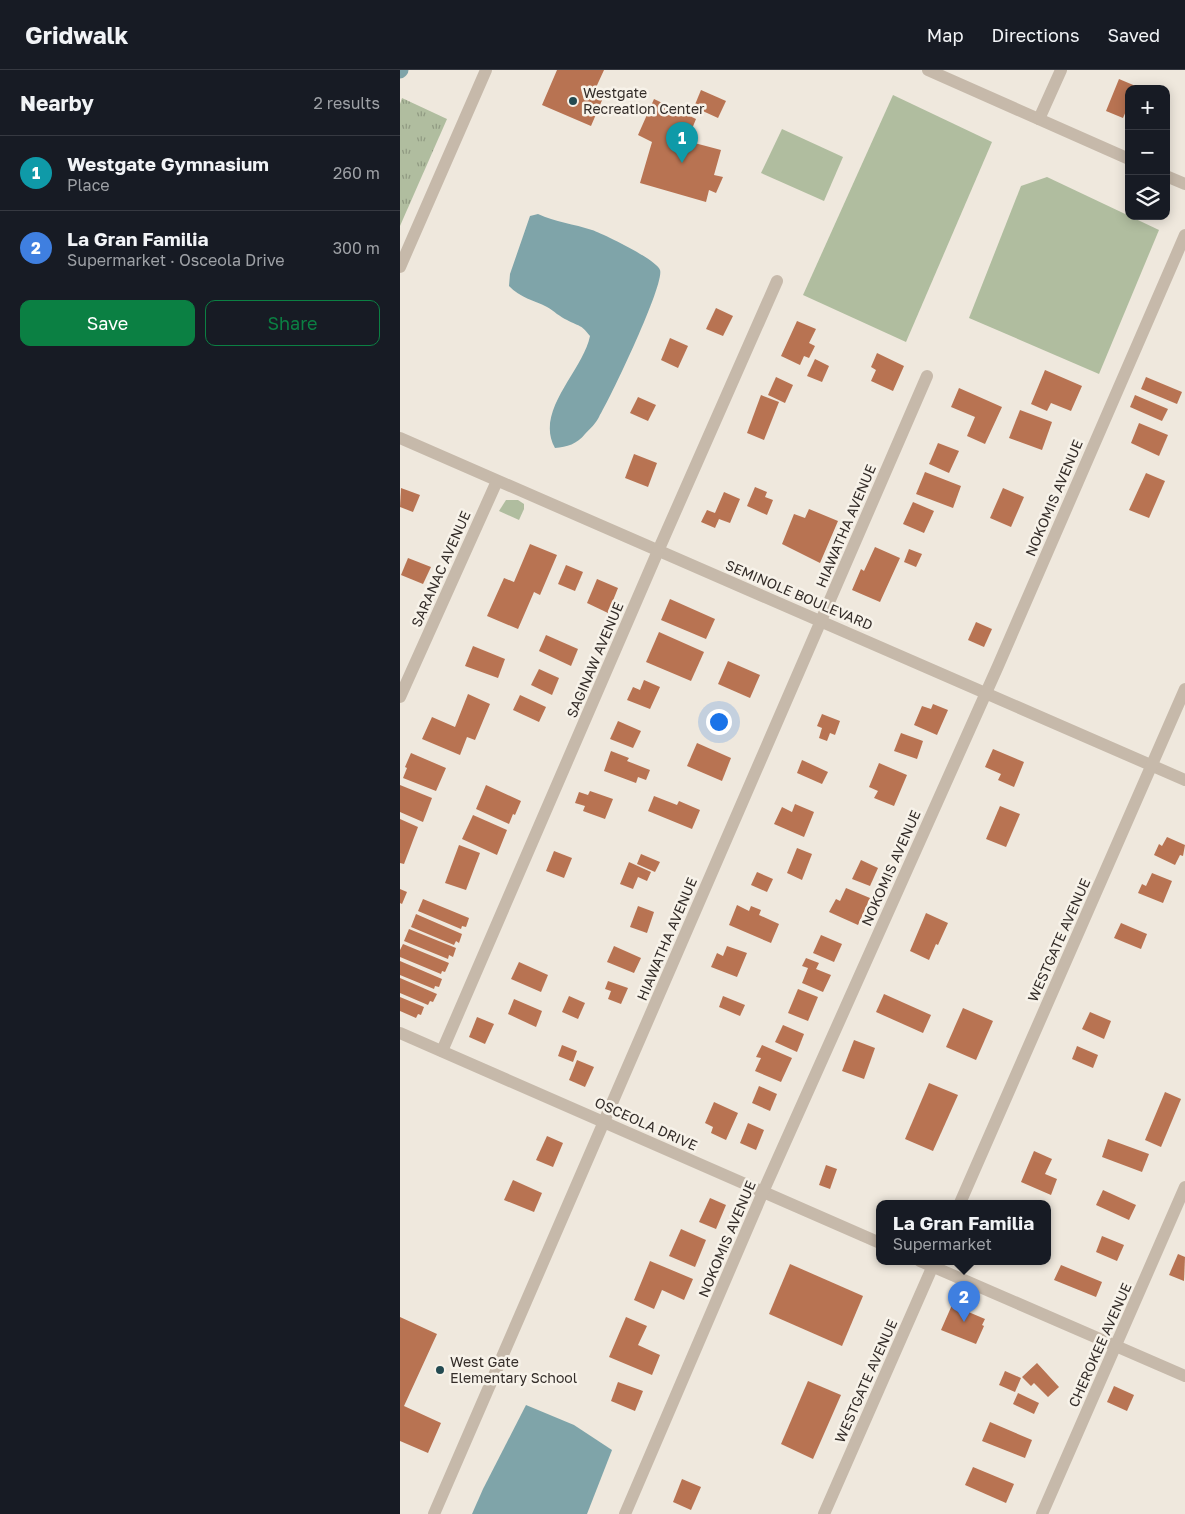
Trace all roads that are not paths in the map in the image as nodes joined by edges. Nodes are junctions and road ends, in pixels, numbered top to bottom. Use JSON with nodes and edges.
{"nodes":[{"id":1,"x":486,"y":70,"type":"edge"},
{"id":2,"x":928,"y":70,"type":"edge"},
{"id":3,"x":1061,"y":70,"type":"edge"},
{"id":4,"x":1039,"y":119,"type":"junction"},
{"id":5,"x":1125,"y":157,"type":"edge"},
{"id":6,"x":1170,"y":178,"type":"edge"},
{"id":7,"x":1185,"y":184,"type":"edge"},
{"id":8,"x":1185,"y":235,"type":"edge"},
{"id":9,"x":400,"y":268,"type":"edge"},
{"id":10,"x":777,"y":282,"type":"dead end"},
{"id":11,"x":927,"y":376,"type":"dead end"},
{"id":12,"x":400,"y":438,"type":"edge"},
{"id":13,"x":497,"y":481,"type":"junction"},
{"id":14,"x":658,"y":551,"type":"junction"},
{"id":15,"x":822,"y":621,"type":"junction"},
{"id":16,"x":1185,"y":689,"type":"edge"},
{"id":17,"x":986,"y":694,"type":"junction"},
{"id":18,"x":400,"y":696,"type":"edge"},
{"id":19,"x":1151,"y":766,"type":"junction"},
{"id":20,"x":1185,"y":780,"type":"edge"},
{"id":21,"x":400,"y":1033,"type":"edge"},
{"id":22,"x":442,"y":1052,"type":"junction"},
{"id":23,"x":604,"y":1122,"type":"junction"},
{"id":24,"x":1185,"y":1187,"type":"edge"},
{"id":25,"x":763,"y":1192,"type":"junction"},
{"id":26,"x":961,"y":1200,"type":"edge"},
{"id":27,"x":876,"y":1241,"type":"edge"},
{"id":28,"x":933,"y":1265,"type":"edge"},
{"id":29,"x":938,"y":1265,"type":"edge"},
{"id":30,"x":1116,"y":1346,"type":"junction"},
{"id":31,"x":1185,"y":1376,"type":"edge"},
{"id":32,"x":434,"y":1514,"type":"edge"},
{"id":33,"x":625,"y":1514,"type":"edge"},
{"id":34,"x":824,"y":1514,"type":"edge"},
{"id":35,"x":1042,"y":1514,"type":"edge"}],
"edges":[{"from":1,"to":9,"type":"street"},
{"from":2,"to":4,"type":"street"},
{"from":3,"to":4,"type":"street"},
{"from":4,"to":5,"type":"street"},
{"from":6,"to":7,"type":"street"},
{"from":8,"to":17,"type":"street","name":"NOKOMIS AVENUE"},
{"from":10,"to":14,"type":"street","name":"SAGINAW AVENUE"},
{"from":11,"to":15,"type":"street","name":"HIAWATHA AVENUE"},
{"from":12,"to":13,"type":"street","name":"SEMINOLE BOULEVARD"},
{"from":13,"to":14,"type":"street","name":"SEMINOLE BOULEVARD"},
{"from":13,"to":18,"type":"street","name":"SARANAC AVENUE"},
{"from":14,"to":15,"type":"street","name":"SEMINOLE BOULEVARD"},
{"from":14,"to":22,"type":"street","name":"SAGINAW AVENUE"},
{"from":15,"to":17,"type":"street","name":"SEMINOLE BOULEVARD"},
{"from":15,"to":23,"type":"street","name":"HIAWATHA AVENUE"},
{"from":16,"to":19,"type":"street","name":"WESTGATE AVENUE"},
{"from":17,"to":19,"type":"street","name":"SEMINOLE BOULEVARD"},
{"from":17,"to":25,"type":"street","name":"NOKOMIS AVENUE"},
{"from":19,"to":20,"type":"street","name":"SEMINOLE BOULEVARD"},
{"from":19,"to":26,"type":"street","name":"WESTGATE AVENUE"},
{"from":21,"to":22,"type":"street","name":"OSCEOLA DRIVE"},
{"from":22,"to":23,"type":"street","name":"OSCEOLA DRIVE"},
{"from":23,"to":25,"type":"street","name":"OSCEOLA DRIVE"},
{"from":23,"to":32,"type":"street","name":"HIAWATHA AVENUE"},
{"from":24,"to":30,"type":"street","name":"CHEROKEE AVENUE"},
{"from":25,"to":27,"type":"street","name":"OSCEOLA DRIVE"},
{"from":25,"to":33,"type":"street","name":"NOKOMIS AVENUE"},
{"from":28,"to":34,"type":"street","name":"WESTGATE AVENUE"},
{"from":29,"to":30,"type":"street"},
{"from":30,"to":31,"type":"street"},
{"from":30,"to":35,"type":"street","name":"CHEROKEE AVENUE"}]}
